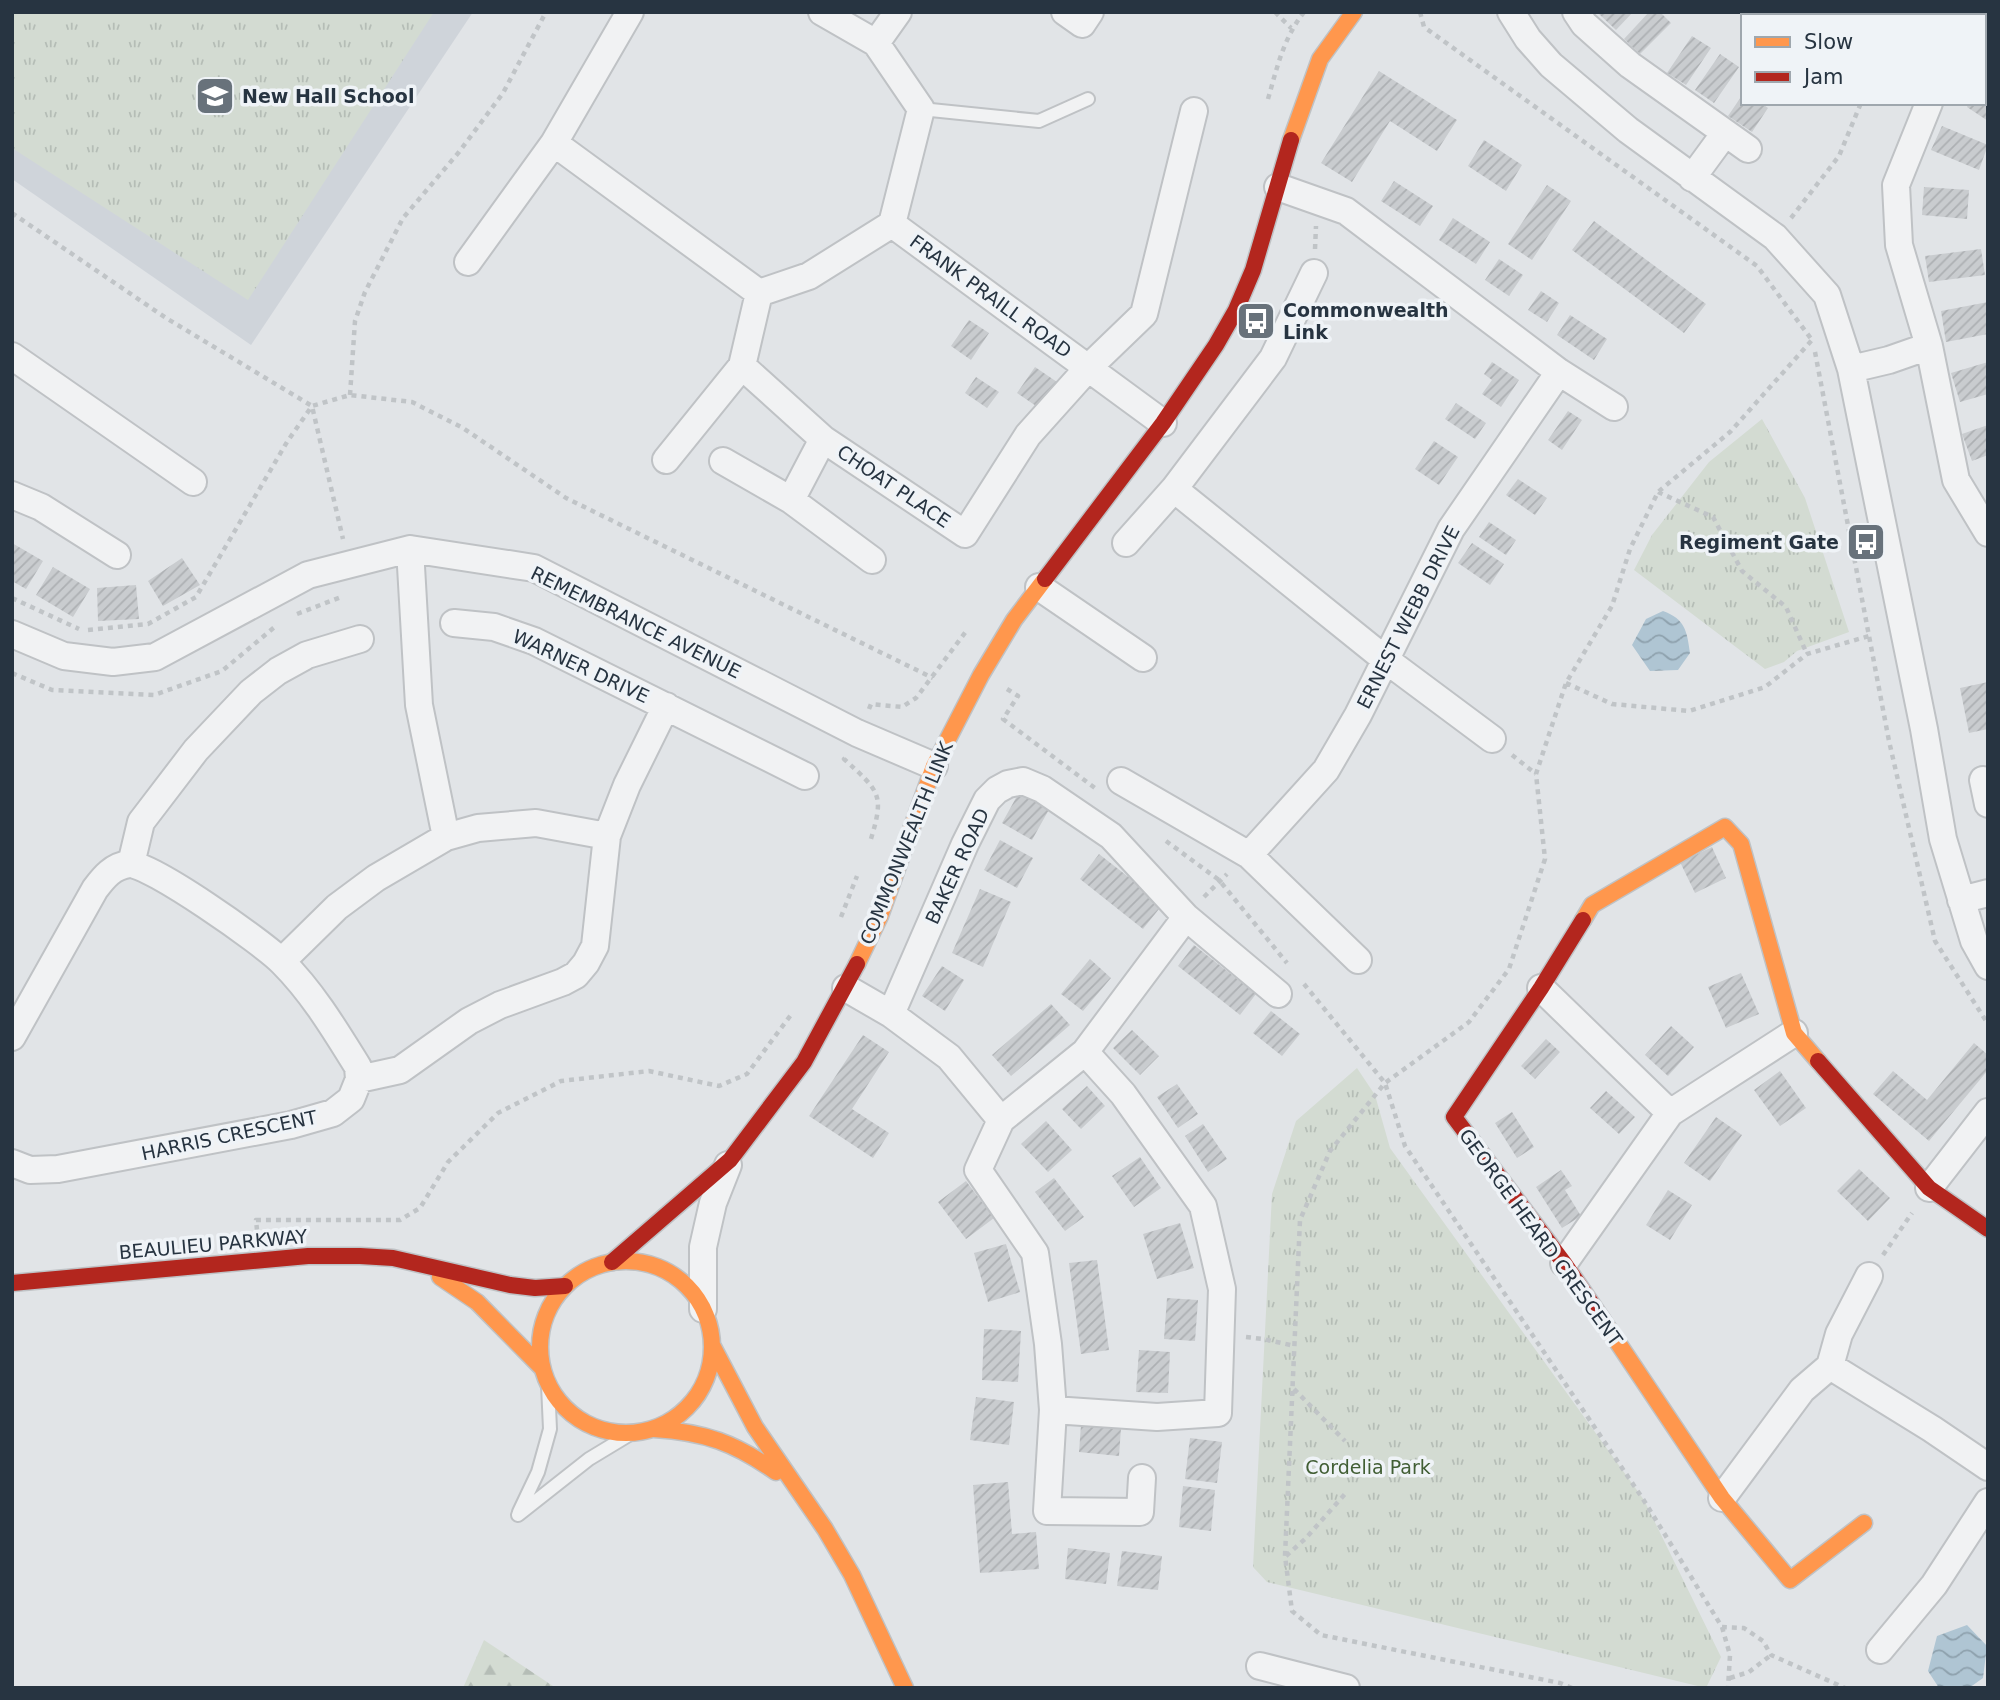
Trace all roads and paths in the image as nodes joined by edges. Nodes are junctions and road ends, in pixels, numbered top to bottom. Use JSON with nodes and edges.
{"nodes":[{"id":1,"x":546,"y":12,"type":"edge"},
{"id":2,"x":630,"y":12,"type":"edge"},
{"id":3,"x":822,"y":12,"type":"edge"},
{"id":4,"x":898,"y":12,"type":"edge"},
{"id":5,"x":1065,"y":12,"type":"edge"},
{"id":6,"x":1090,"y":12,"type":"edge"},
{"id":7,"x":1275,"y":12,"type":"edge"},
{"id":8,"x":1354,"y":12,"type":"edge"},
{"id":9,"x":1420,"y":12,"type":"edge"},
{"id":10,"x":1511,"y":12,"type":"edge"},
{"id":11,"x":1576,"y":12,"type":"edge"},
{"id":12,"x":1292,"y":28,"type":"dead end"},
{"id":13,"x":876,"y":43,"type":"junction"},
{"id":14,"x":1088,"y":99,"type":"dead end"},
{"id":15,"x":1860,"y":105,"type":"edge"},
{"id":16,"x":1928,"y":105,"type":"edge"},
{"id":17,"x":921,"y":109,"type":"junction"},
{"id":18,"x":1194,"y":111,"type":"dead end"},
{"id":19,"x":1725,"y":133,"type":"junction"},
{"id":20,"x":554,"y":143,"type":"junction"},
{"id":21,"x":1748,"y":149,"type":"dead end"},
{"id":22,"x":1692,"y":178,"type":"junction"},
{"id":23,"x":1278,"y":187,"type":"junction"},
{"id":24,"x":1317,"y":201,"type":"junction"},
{"id":25,"x":12,"y":213,"type":"edge"},
{"id":26,"x":892,"y":224,"type":"junction"},
{"id":27,"x":1775,"y":237,"type":"junction"},
{"id":28,"x":468,"y":262,"type":"dead end"},
{"id":29,"x":1757,"y":266,"type":"junction"},
{"id":30,"x":1314,"y":273,"type":"joint"},
{"id":31,"x":759,"y":293,"type":"junction"},
{"id":32,"x":1812,"y":340,"type":"junction"},
{"id":33,"x":1929,"y":346,"type":"junction"},
{"id":34,"x":12,"y":356,"type":"edge"},
{"id":35,"x":742,"y":366,"type":"junction"},
{"id":36,"x":1089,"y":368,"type":"junction"},
{"id":37,"x":1851,"y":369,"type":"junction"},
{"id":38,"x":1559,"y":372,"type":"junction"},
{"id":39,"x":350,"y":395,"type":"junction"},
{"id":40,"x":312,"y":406,"type":"junction"},
{"id":41,"x":1614,"y":407,"type":"dead end"},
{"id":42,"x":1163,"y":422,"type":"junction"},
{"id":43,"x":823,"y":439,"type":"junction"},
{"id":44,"x":666,"y":460,"type":"dead end"},
{"id":45,"x":723,"y":461,"type":"dead end"},
{"id":46,"x":193,"y":482,"type":"dead end"},
{"id":47,"x":1174,"y":489,"type":"junction"},
{"id":48,"x":1658,"y":492,"type":"junction"},
{"id":49,"x":12,"y":495,"type":"edge"},
{"id":50,"x":791,"y":500,"type":"junction"},
{"id":51,"x":1988,"y":533,"type":"edge"},
{"id":52,"x":1126,"y":543,"type":"dead end"},
{"id":53,"x":410,"y":549,"type":"junction"},
{"id":54,"x":117,"y":555,"type":"dead end"},
{"id":55,"x":872,"y":560,"type":"dead end"},
{"id":56,"x":349,"y":565,"type":"junction"},
{"id":57,"x":1039,"y":587,"type":"junction"},
{"id":58,"x":12,"y":598,"type":"edge"},
{"id":59,"x":454,"y":622,"type":"dead end"},
{"id":60,"x":12,"y":634,"type":"edge"},
{"id":61,"x":1870,"y":636,"type":"junction"},
{"id":62,"x":360,"y":639,"type":"dead end"},
{"id":63,"x":1807,"y":654,"type":"junction"},
{"id":64,"x":948,"y":655,"type":"dead end"},
{"id":65,"x":1143,"y":658,"type":"dead end"},
{"id":66,"x":1386,"y":660,"type":"junction"},
{"id":67,"x":933,"y":678,"type":"junction"},
{"id":68,"x":1566,"y":683,"type":"junction"},
{"id":69,"x":666,"y":706,"type":"junction"},
{"id":70,"x":1003,"y":719,"type":"dead end"},
{"id":71,"x":857,"y":733,"type":"junction"},
{"id":72,"x":1492,"y":739,"type":"dead end"},
{"id":73,"x":934,"y":766,"type":"junction"},
{"id":74,"x":805,"y":776,"type":"dead end"},
{"id":75,"x":1111,"y":786,"type":"joint"},
{"id":76,"x":607,"y":836,"type":"junction"},
{"id":77,"x":446,"y":837,"type":"junction"},
{"id":78,"x":1165,"y":840,"type":"dead end"},
{"id":79,"x":869,"y":845,"type":"dead end"},
{"id":80,"x":1249,"y":855,"type":"junction"},
{"id":81,"x":131,"y":863,"type":"junction"},
{"id":82,"x":860,"y":870,"type":"dead end"},
{"id":83,"x":1219,"y":880,"type":"junction"},
{"id":84,"x":1988,"y":893,"type":"edge"},
{"id":85,"x":1961,"y":900,"type":"junction"},
{"id":86,"x":1186,"y":917,"type":"junction"},
{"id":87,"x":840,"y":919,"type":"dead end"},
{"id":88,"x":1358,"y":960,"type":"dead end"},
{"id":89,"x":282,"y":961,"type":"junction"},
{"id":90,"x":1289,"y":965,"type":"dead end"},
{"id":91,"x":1988,"y":966,"type":"edge"},
{"id":92,"x":1297,"y":976,"type":"dead end"},
{"id":93,"x":846,"y":988,"type":"junction"},
{"id":94,"x":1541,"y":988,"type":"junction"},
{"id":95,"x":1278,"y":994,"type":"dead end"},
{"id":96,"x":794,"y":1010,"type":"dead end"},
{"id":97,"x":891,"y":1014,"type":"junction"},
{"id":98,"x":1988,"y":1024,"type":"edge"},
{"id":99,"x":1794,"y":1033,"type":"junction"},
{"id":100,"x":12,"y":1037,"type":"edge"},
{"id":101,"x":1085,"y":1052,"type":"junction"},
{"id":102,"x":359,"y":1079,"type":"junction"},
{"id":103,"x":1385,"y":1083,"type":"junction"},
{"id":104,"x":1988,"y":1112,"type":"edge"},
{"id":105,"x":1670,"y":1113,"type":"junction"},
{"id":106,"x":1001,"y":1120,"type":"junction"},
{"id":107,"x":730,"y":1160,"type":"junction"},
{"id":108,"x":12,"y":1163,"type":"edge"},
{"id":109,"x":1929,"y":1188,"type":"junction"},
{"id":110,"x":1988,"y":1228,"type":"edge"},
{"id":111,"x":258,"y":1260,"type":"junction"},
{"id":112,"x":612,"y":1262,"type":"junction"},
{"id":113,"x":1564,"y":1263,"type":"junction"},
{"id":114,"x":416,"y":1264,"type":"junction"},
{"id":115,"x":1869,"y":1276,"type":"joint"},
{"id":116,"x":12,"y":1283,"type":"edge"},
{"id":117,"x":565,"y":1286,"type":"junction"},
{"id":118,"x":703,"y":1309,"type":"junction"},
{"id":119,"x":1221,"y":1335,"type":"junction"},
{"id":120,"x":712,"y":1345,"type":"junction"},
{"id":121,"x":1295,"y":1346,"type":"junction"},
{"id":122,"x":1830,"y":1366,"type":"junction"},
{"id":123,"x":542,"y":1368,"type":"junction"},
{"id":124,"x":548,"y":1385,"type":"junction"},
{"id":125,"x":1293,"y":1388,"type":"junction"},
{"id":126,"x":1054,"y":1410,"type":"junction"},
{"id":127,"x":654,"y":1429,"type":"junction"},
{"id":128,"x":632,"y":1433,"type":"junction"},
{"id":129,"x":1345,"y":1441,"type":"dead end"},
{"id":130,"x":1988,"y":1467,"type":"edge"},
{"id":131,"x":1142,"y":1478,"type":"dead end"},
{"id":132,"x":792,"y":1483,"type":"junction"},
{"id":133,"x":1345,"y":1494,"type":"dead end"},
{"id":134,"x":1722,"y":1498,"type":"junction"},
{"id":135,"x":1988,"y":1502,"type":"edge"},
{"id":136,"x":1864,"y":1523,"type":"dead end"},
{"id":137,"x":1285,"y":1556,"type":"junction"},
{"id":138,"x":1722,"y":1627,"type":"junction"},
{"id":139,"x":1880,"y":1650,"type":"dead end"},
{"id":140,"x":1771,"y":1655,"type":"junction"},
{"id":141,"x":1261,"y":1665,"type":"dead end"},
{"id":142,"x":1730,"y":1678,"type":"junction"},
{"id":143,"x":1559,"y":1685,"type":"edge"},
{"id":144,"x":905,"y":1688,"type":"edge"},
{"id":145,"x":1346,"y":1688,"type":"edge"},
{"id":146,"x":1572,"y":1688,"type":"edge"},
{"id":147,"x":1728,"y":1688,"type":"edge"},
{"id":148,"x":1846,"y":1688,"type":"edge"}],
"edges":[{"from":1,"to":39,"type":"path"},
{"from":2,"to":20,"type":"street"},
{"from":3,"to":13,"type":"street"},
{"from":4,"to":13,"type":"street"},
{"from":5,"to":6,"type":"street"},
{"from":7,"to":12,"type":"path"},
{"from":8,"to":23,"type":"main road","name":"COMMONWEALTH LINK"},
{"from":9,"to":29,"type":"path"},
{"from":10,"to":22,"type":"street"},
{"from":11,"to":19,"type":"street"},
{"from":13,"to":17,"type":"street"},
{"from":14,"to":17,"type":"lane"},
{"from":15,"to":27,"type":"path"},
{"from":16,"to":33,"type":"street"},
{"from":17,"to":26,"type":"street"},
{"from":18,"to":36,"type":"street","name":"FRANK PRAILL ROAD"},
{"from":19,"to":21,"type":"street"},
{"from":19,"to":22,"type":"street"},
{"from":20,"to":28,"type":"street"},
{"from":20,"to":31,"type":"street"},
{"from":22,"to":27,"type":"street"},
{"from":23,"to":24,"type":"street"},
{"from":23,"to":42,"type":"main road","name":"COMMONWEALTH LINK"},
{"from":24,"to":30,"type":"path"},
{"from":24,"to":38,"type":"street"},
{"from":25,"to":40,"type":"path"},
{"from":26,"to":31,"type":"street"},
{"from":26,"to":36,"type":"street","name":"FRANK PRAILL ROAD"},
{"from":27,"to":29,"type":"path"},
{"from":27,"to":37,"type":"street"},
{"from":29,"to":32,"type":"path"},
{"from":30,"to":47,"type":"street"},
{"from":31,"to":35,"type":"street"},
{"from":32,"to":48,"type":"path"},
{"from":32,"to":61,"type":"path"},
{"from":33,"to":37,"type":"street"},
{"from":33,"to":51,"type":"street"},
{"from":34,"to":46,"type":"street"},
{"from":35,"to":43,"type":"street","name":"CHOAT PLACE"},
{"from":35,"to":44,"type":"street"},
{"from":36,"to":42,"type":"street","name":"FRANK PRAILL ROAD"},
{"from":36,"to":43,"type":"street","name":"CHOAT PLACE"},
{"from":37,"to":85,"type":"street"},
{"from":38,"to":41,"type":"street"},
{"from":38,"to":66,"type":"street","name":"ERNEST WEBB DRIVE"},
{"from":39,"to":40,"type":"path"},
{"from":39,"to":67,"type":"path"},
{"from":40,"to":56,"type":"path"},
{"from":40,"to":58,"type":"path"},
{"from":42,"to":57,"type":"main road","name":"COMMONWEALTH LINK"},
{"from":43,"to":50,"type":"street","name":"CHOAT PLACE"},
{"from":45,"to":50,"type":"street"},
{"from":47,"to":52,"type":"street"},
{"from":47,"to":66,"type":"street"},
{"from":48,"to":63,"type":"path"},
{"from":48,"to":68,"type":"path"},
{"from":49,"to":54,"type":"street"},
{"from":50,"to":55,"type":"street"},
{"from":53,"to":56,"type":"street","name":"REMEMBRANCE AVENUE"},
{"from":53,"to":71,"type":"street","name":"REMEMBRANCE AVENUE"},
{"from":53,"to":77,"type":"street"},
{"from":56,"to":60,"type":"street","name":"REMEMBRANCE AVENUE"},
{"from":57,"to":65,"type":"street"},
{"from":57,"to":73,"type":"main road","name":"COMMONWEALTH LINK"},
{"from":59,"to":69,"type":"street","name":"WARNER DRIVE"},
{"from":61,"to":63,"type":"path"},
{"from":61,"to":98,"type":"path"},
{"from":62,"to":81,"type":"street"},
{"from":63,"to":68,"type":"path"},
{"from":64,"to":67,"type":"path"},
{"from":66,"to":72,"type":"street"},
{"from":66,"to":80,"type":"street","name":"ERNEST WEBB DRIVE"},
{"from":67,"to":71,"type":"path"},
{"from":68,"to":103,"type":"path"},
{"from":69,"to":74,"type":"street","name":"WARNER DRIVE"},
{"from":69,"to":76,"type":"street","name":"WARNER DRIVE"},
{"from":70,"to":75,"type":"path"},
{"from":71,"to":73,"type":"street","name":"REMEMBRANCE AVENUE"},
{"from":71,"to":79,"type":"path"},
{"from":73,"to":93,"type":"main road","name":"COMMONWEALTH LINK"},
{"from":75,"to":80,"type":"street"},
{"from":76,"to":77,"type":"street"},
{"from":76,"to":102,"type":"street","name":"WARNER DRIVE"},
{"from":77,"to":89,"type":"street"},
{"from":78,"to":83,"type":"path"},
{"from":80,"to":83,"type":"path"},
{"from":80,"to":88,"type":"street"},
{"from":81,"to":89,"type":"street"},
{"from":81,"to":100,"type":"street"},
{"from":82,"to":87,"type":"path"},
{"from":83,"to":86,"type":"path"},
{"from":83,"to":90,"type":"path"},
{"from":84,"to":85,"type":"street"},
{"from":85,"to":91,"type":"street"},
{"from":86,"to":95,"type":"street","name":"BAKER ROAD"},
{"from":86,"to":97,"type":"street","name":"BAKER ROAD"},
{"from":86,"to":101,"type":"street"},
{"from":89,"to":102,"type":"street"},
{"from":92,"to":103,"type":"path"},
{"from":93,"to":97,"type":"street"},
{"from":93,"to":107,"type":"main road","name":"COMMONWEALTH LINK"},
{"from":94,"to":99,"type":"main road","name":"GEORGE HEARD CRESCENT"},
{"from":94,"to":105,"type":"street"},
{"from":94,"to":113,"type":"main road","name":"GEORGE HEARD CRESCENT"},
{"from":96,"to":111,"type":"path"},
{"from":97,"to":106,"type":"street"},
{"from":99,"to":105,"type":"street"},
{"from":99,"to":109,"type":"main road","name":"GEORGE HEARD CRESCENT"},
{"from":101,"to":106,"type":"street"},
{"from":101,"to":119,"type":"street"},
{"from":102,"to":108,"type":"street","name":"HARRIS CRESCENT"},
{"from":103,"to":121,"type":"path"},
{"from":103,"to":138,"type":"path"},
{"from":104,"to":109,"type":"street"},
{"from":105,"to":113,"type":"street"},
{"from":106,"to":126,"type":"street"},
{"from":107,"to":112,"type":"main road","name":"COMMONWEALTH LINK"},
{"from":107,"to":118,"type":"street","name":"COMMONWEALTH LINK"},
{"from":109,"to":110,"type":"main road","name":"GEORGE HEARD CRESCENT"},
{"from":109,"to":115,"type":"path"},
{"from":111,"to":114,"type":"main road","name":"BEAULIEU PARKWAY"},
{"from":111,"to":116,"type":"main road","name":"BEAULIEU PARKWAY"},
{"from":112,"to":117,"type":"main road"},
{"from":112,"to":118,"type":"main road"},
{"from":113,"to":134,"type":"main road","name":"GEORGE HEARD CRESCENT"},
{"from":114,"to":117,"type":"main road","name":"BEAULIEU PARKWAY"},
{"from":114,"to":123,"type":"main road","name":"BEAULIEU PARKWAY"},
{"from":115,"to":122,"type":"street"},
{"from":117,"to":123,"type":"main road"},
{"from":118,"to":120,"type":"main road"},
{"from":119,"to":121,"type":"path"},
{"from":119,"to":126,"type":"street"},
{"from":120,"to":127,"type":"main road"},
{"from":120,"to":132,"type":"main road"},
{"from":121,"to":125,"type":"path"},
{"from":122,"to":130,"type":"street"},
{"from":122,"to":134,"type":"street"},
{"from":123,"to":124,"type":"main road"},
{"from":124,"to":128,"type":"main road"},
{"from":124,"to":128,"type":"lane"},
{"from":125,"to":129,"type":"path"},
{"from":125,"to":137,"type":"path"},
{"from":126,"to":131,"type":"street"},
{"from":127,"to":128,"type":"main road"},
{"from":127,"to":132,"type":"main road"},
{"from":132,"to":144,"type":"main road"},
{"from":133,"to":137,"type":"path"},
{"from":134,"to":136,"type":"main road","name":"GEORGE HEARD CRESCENT"},
{"from":135,"to":139,"type":"street"},
{"from":137,"to":143,"type":"path"},
{"from":138,"to":140,"type":"path"},
{"from":138,"to":142,"type":"path"},
{"from":140,"to":142,"type":"path"},
{"from":140,"to":148,"type":"path"},
{"from":141,"to":145,"type":"street"},
{"from":142,"to":147,"type":"path"},
{"from":143,"to":146,"type":"path"}]}
